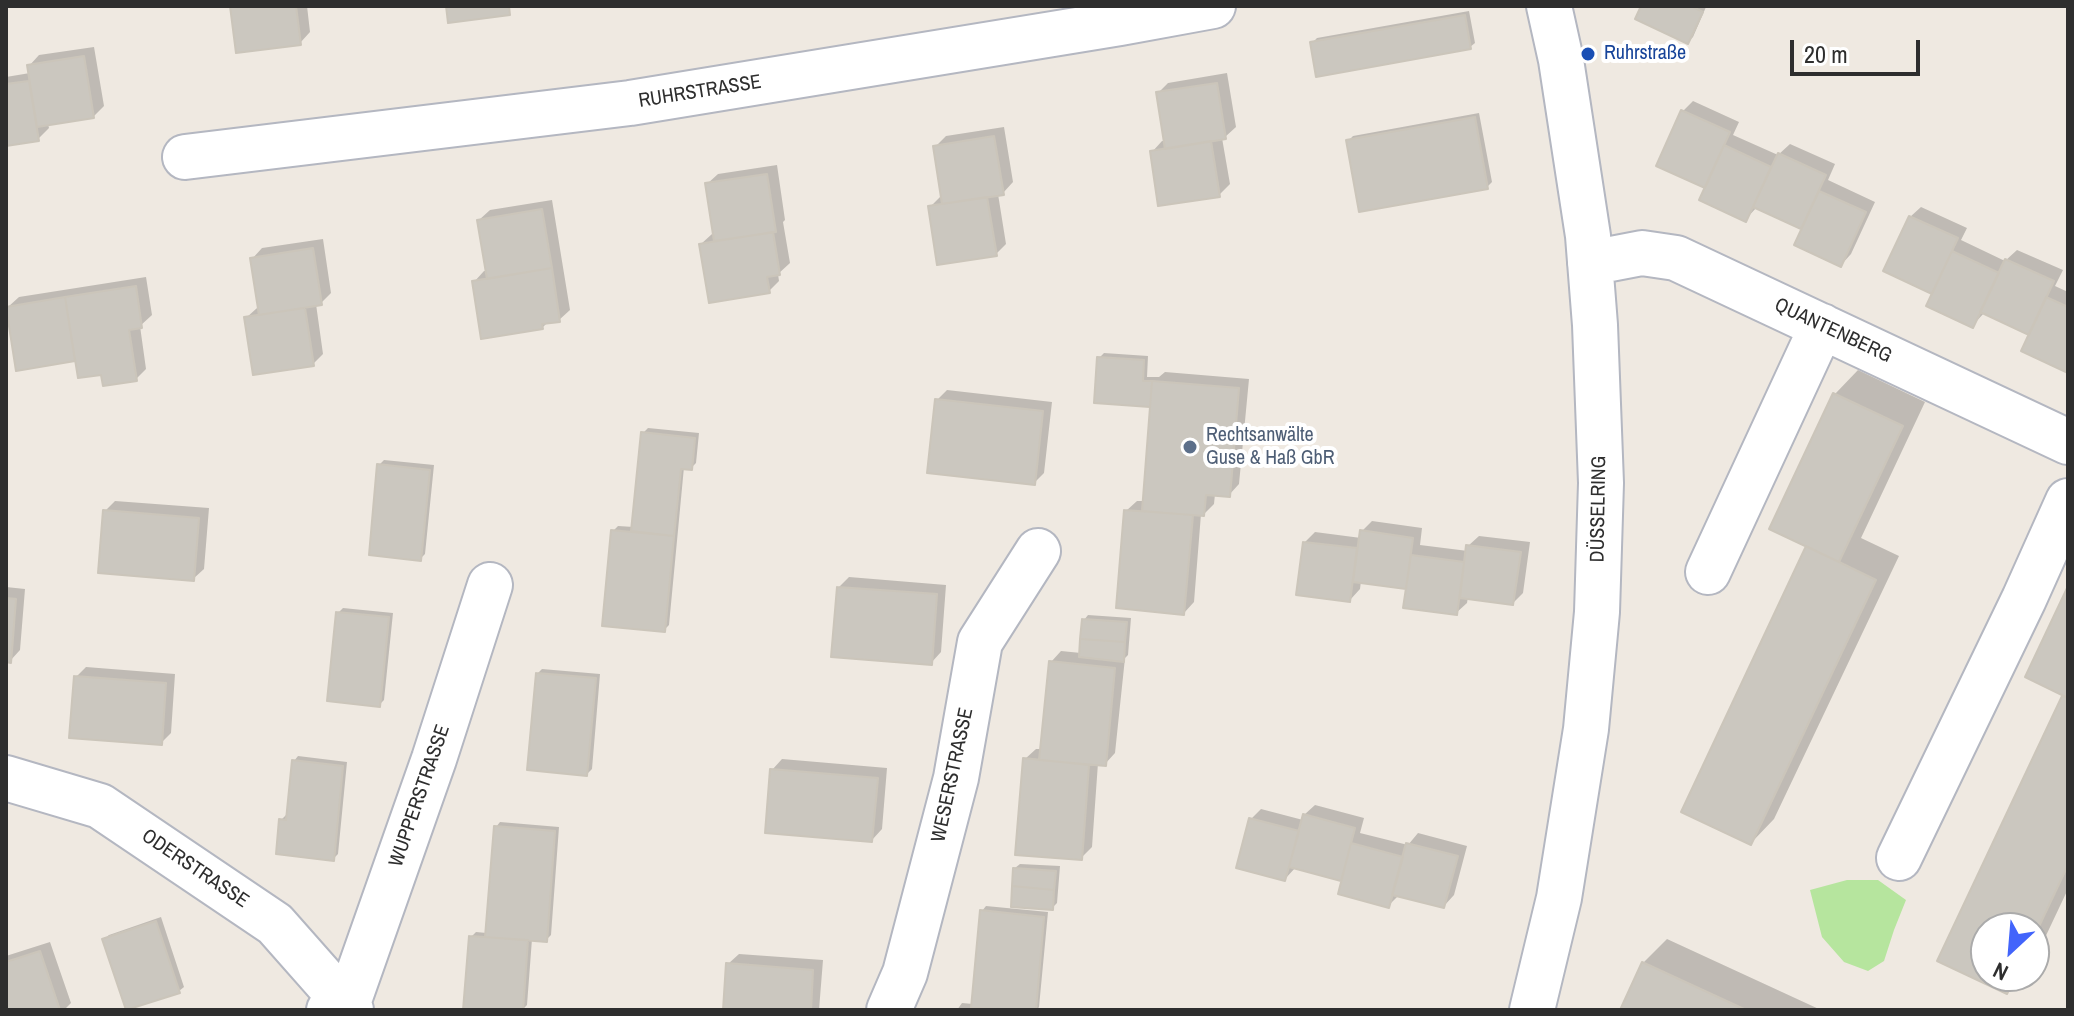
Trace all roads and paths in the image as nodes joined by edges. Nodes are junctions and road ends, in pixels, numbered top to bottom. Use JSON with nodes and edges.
{"nodes":[{"id":1,"x":1213,"y":6,"type":"edge"},
{"id":2,"x":1549,"y":6,"type":"edge"},
{"id":3,"x":185,"y":157,"type":"dead end"},
{"id":4,"x":1590,"y":263,"type":"junction"},
{"id":5,"x":1822,"y":326,"type":"junction"},
{"id":6,"x":2068,"y":442,"type":"edge"},
{"id":7,"x":2068,"y":501,"type":"edge"},
{"id":8,"x":1038,"y":551,"type":"dead end"},
{"id":9,"x":1708,"y":572,"type":"dead end"},
{"id":10,"x":490,"y":585,"type":"dead end"},
{"id":11,"x":6,"y":778,"type":"edge"},
{"id":12,"x":1899,"y":858,"type":"dead end"},
{"id":13,"x":343,"y":1009,"type":"edge"},
{"id":14,"x":889,"y":1010,"type":"edge"},
{"id":15,"x":1532,"y":1010,"type":"edge"}],
"edges":[{"from":1,"to":3,"type":"street","name":"RUHRSTRASSE"},
{"from":2,"to":4,"type":"street","name":"DÜSSELRING"},
{"from":4,"to":5,"type":"street","name":"QUANTENBERG"},
{"from":4,"to":15,"type":"street","name":"DÜSSELRING"},
{"from":5,"to":6,"type":"street","name":"QUANTENBERG"},
{"from":5,"to":9,"type":"street"},
{"from":7,"to":12,"type":"street"},
{"from":8,"to":14,"type":"street","name":"WESERSTRASSE"},
{"from":10,"to":13,"type":"street","name":"WUPPERSTRASSE"},
{"from":11,"to":13,"type":"street","name":"ODERSTRASSE"}]}
